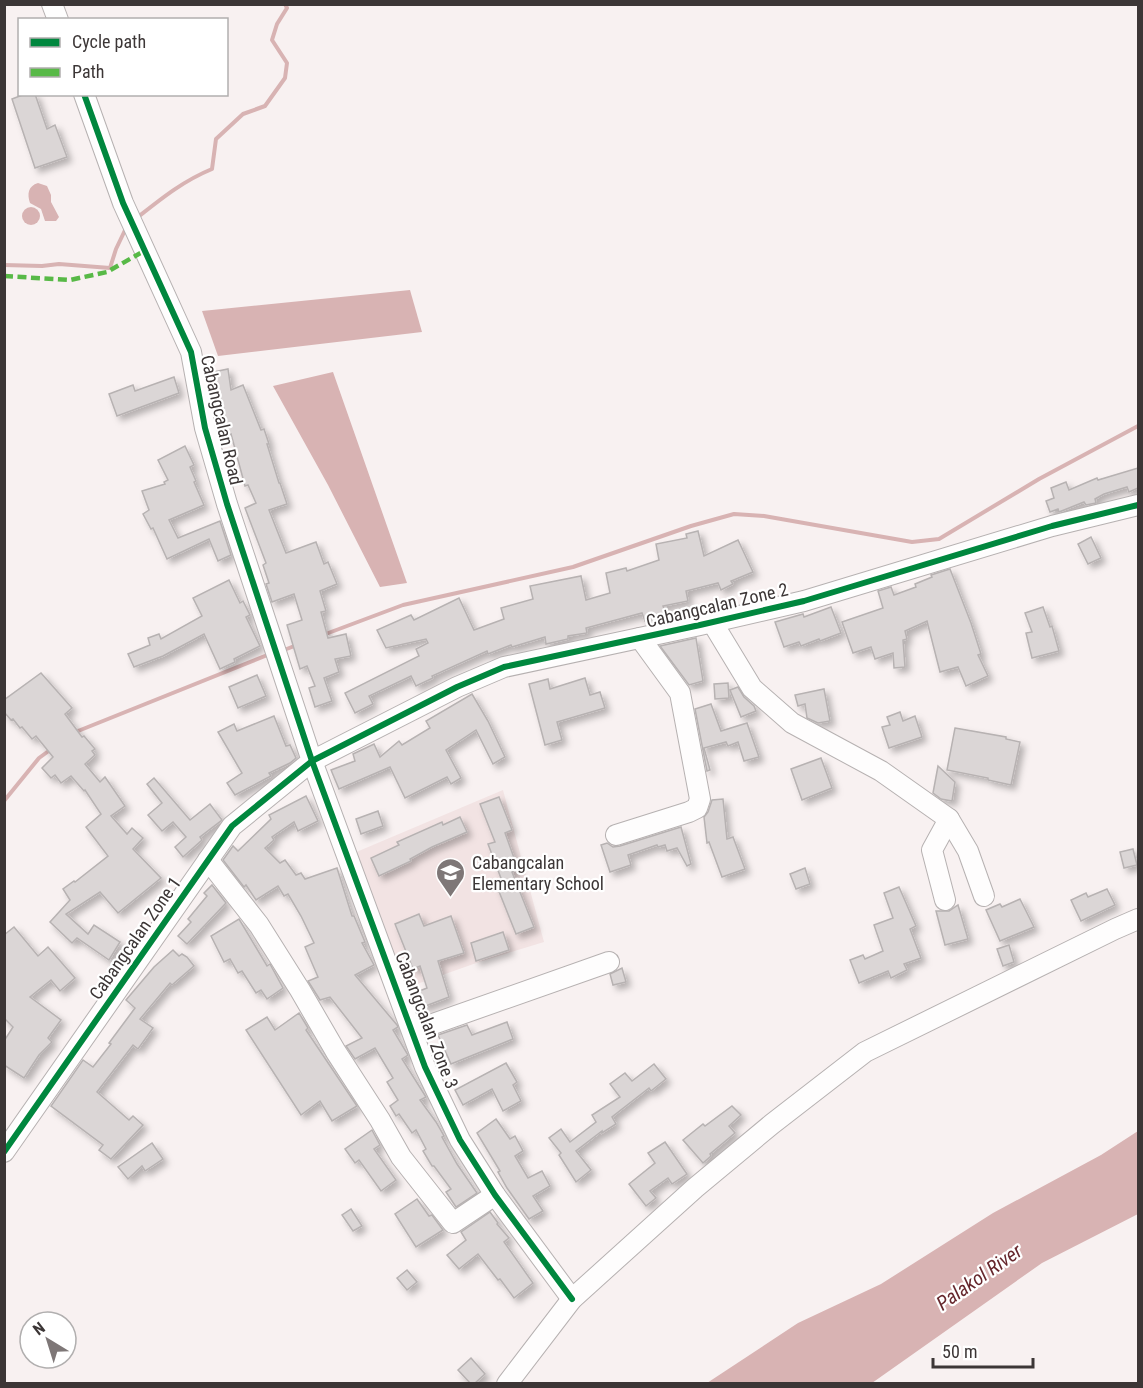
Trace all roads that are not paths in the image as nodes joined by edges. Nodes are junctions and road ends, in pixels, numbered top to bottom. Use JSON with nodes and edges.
{"nodes":[{"id":1,"x":85,"y":96,"type":"edge"},
{"id":2,"x":1138,"y":505,"type":"edge"},
{"id":3,"x":712,"y":622,"type":"junction"},
{"id":4,"x":640,"y":638,"type":"junction"},
{"id":5,"x":312,"y":761,"type":"junction"},
{"id":6,"x":950,"y":819,"type":"junction"},
{"id":7,"x":615,"y":835,"type":"dead end"},
{"id":8,"x":208,"y":860,"type":"junction"},
{"id":9,"x":984,"y":896,"type":"dead end"},
{"id":10,"x":945,"y":900,"type":"dead end"},
{"id":11,"x":1138,"y":920,"type":"edge"},
{"id":12,"x":609,"y":962,"type":"dead end"},
{"id":13,"x":413,"y":1031,"type":"junction"},
{"id":14,"x":4,"y":1152,"type":"edge"},
{"id":15,"x":495,"y":1195,"type":"junction"},
{"id":16,"x":573,"y":1299,"type":"junction"},
{"id":17,"x":507,"y":1383,"type":"edge"}],
"edges":[{"from":1,"to":5,"type":"street","name":"Cabangcalan Road"},
{"from":2,"to":3,"type":"street","name":"Cabangcalan Zone 2"},
{"from":3,"to":4,"type":"street","name":"Cabangcalan Zone 2"},
{"from":3,"to":6,"type":"street"},
{"from":4,"to":5,"type":"street","name":"Cabangcalan Zone 2"},
{"from":4,"to":7,"type":"street"},
{"from":5,"to":8,"type":"street","name":"Cabangcalan Zone 1"},
{"from":5,"to":13,"type":"street","name":"Cabangcalan Zone 3"},
{"from":6,"to":9,"type":"street"},
{"from":6,"to":10,"type":"street"},
{"from":8,"to":14,"type":"street","name":"Cabangcalan Zone 1"},
{"from":8,"to":15,"type":"street"},
{"from":11,"to":16,"type":"street"},
{"from":12,"to":13,"type":"street"},
{"from":13,"to":15,"type":"street","name":"Cabangcalan Zone 3"},
{"from":15,"to":16,"type":"street","name":"Cabangcalan Zone 3"},
{"from":16,"to":17,"type":"street"}]}
